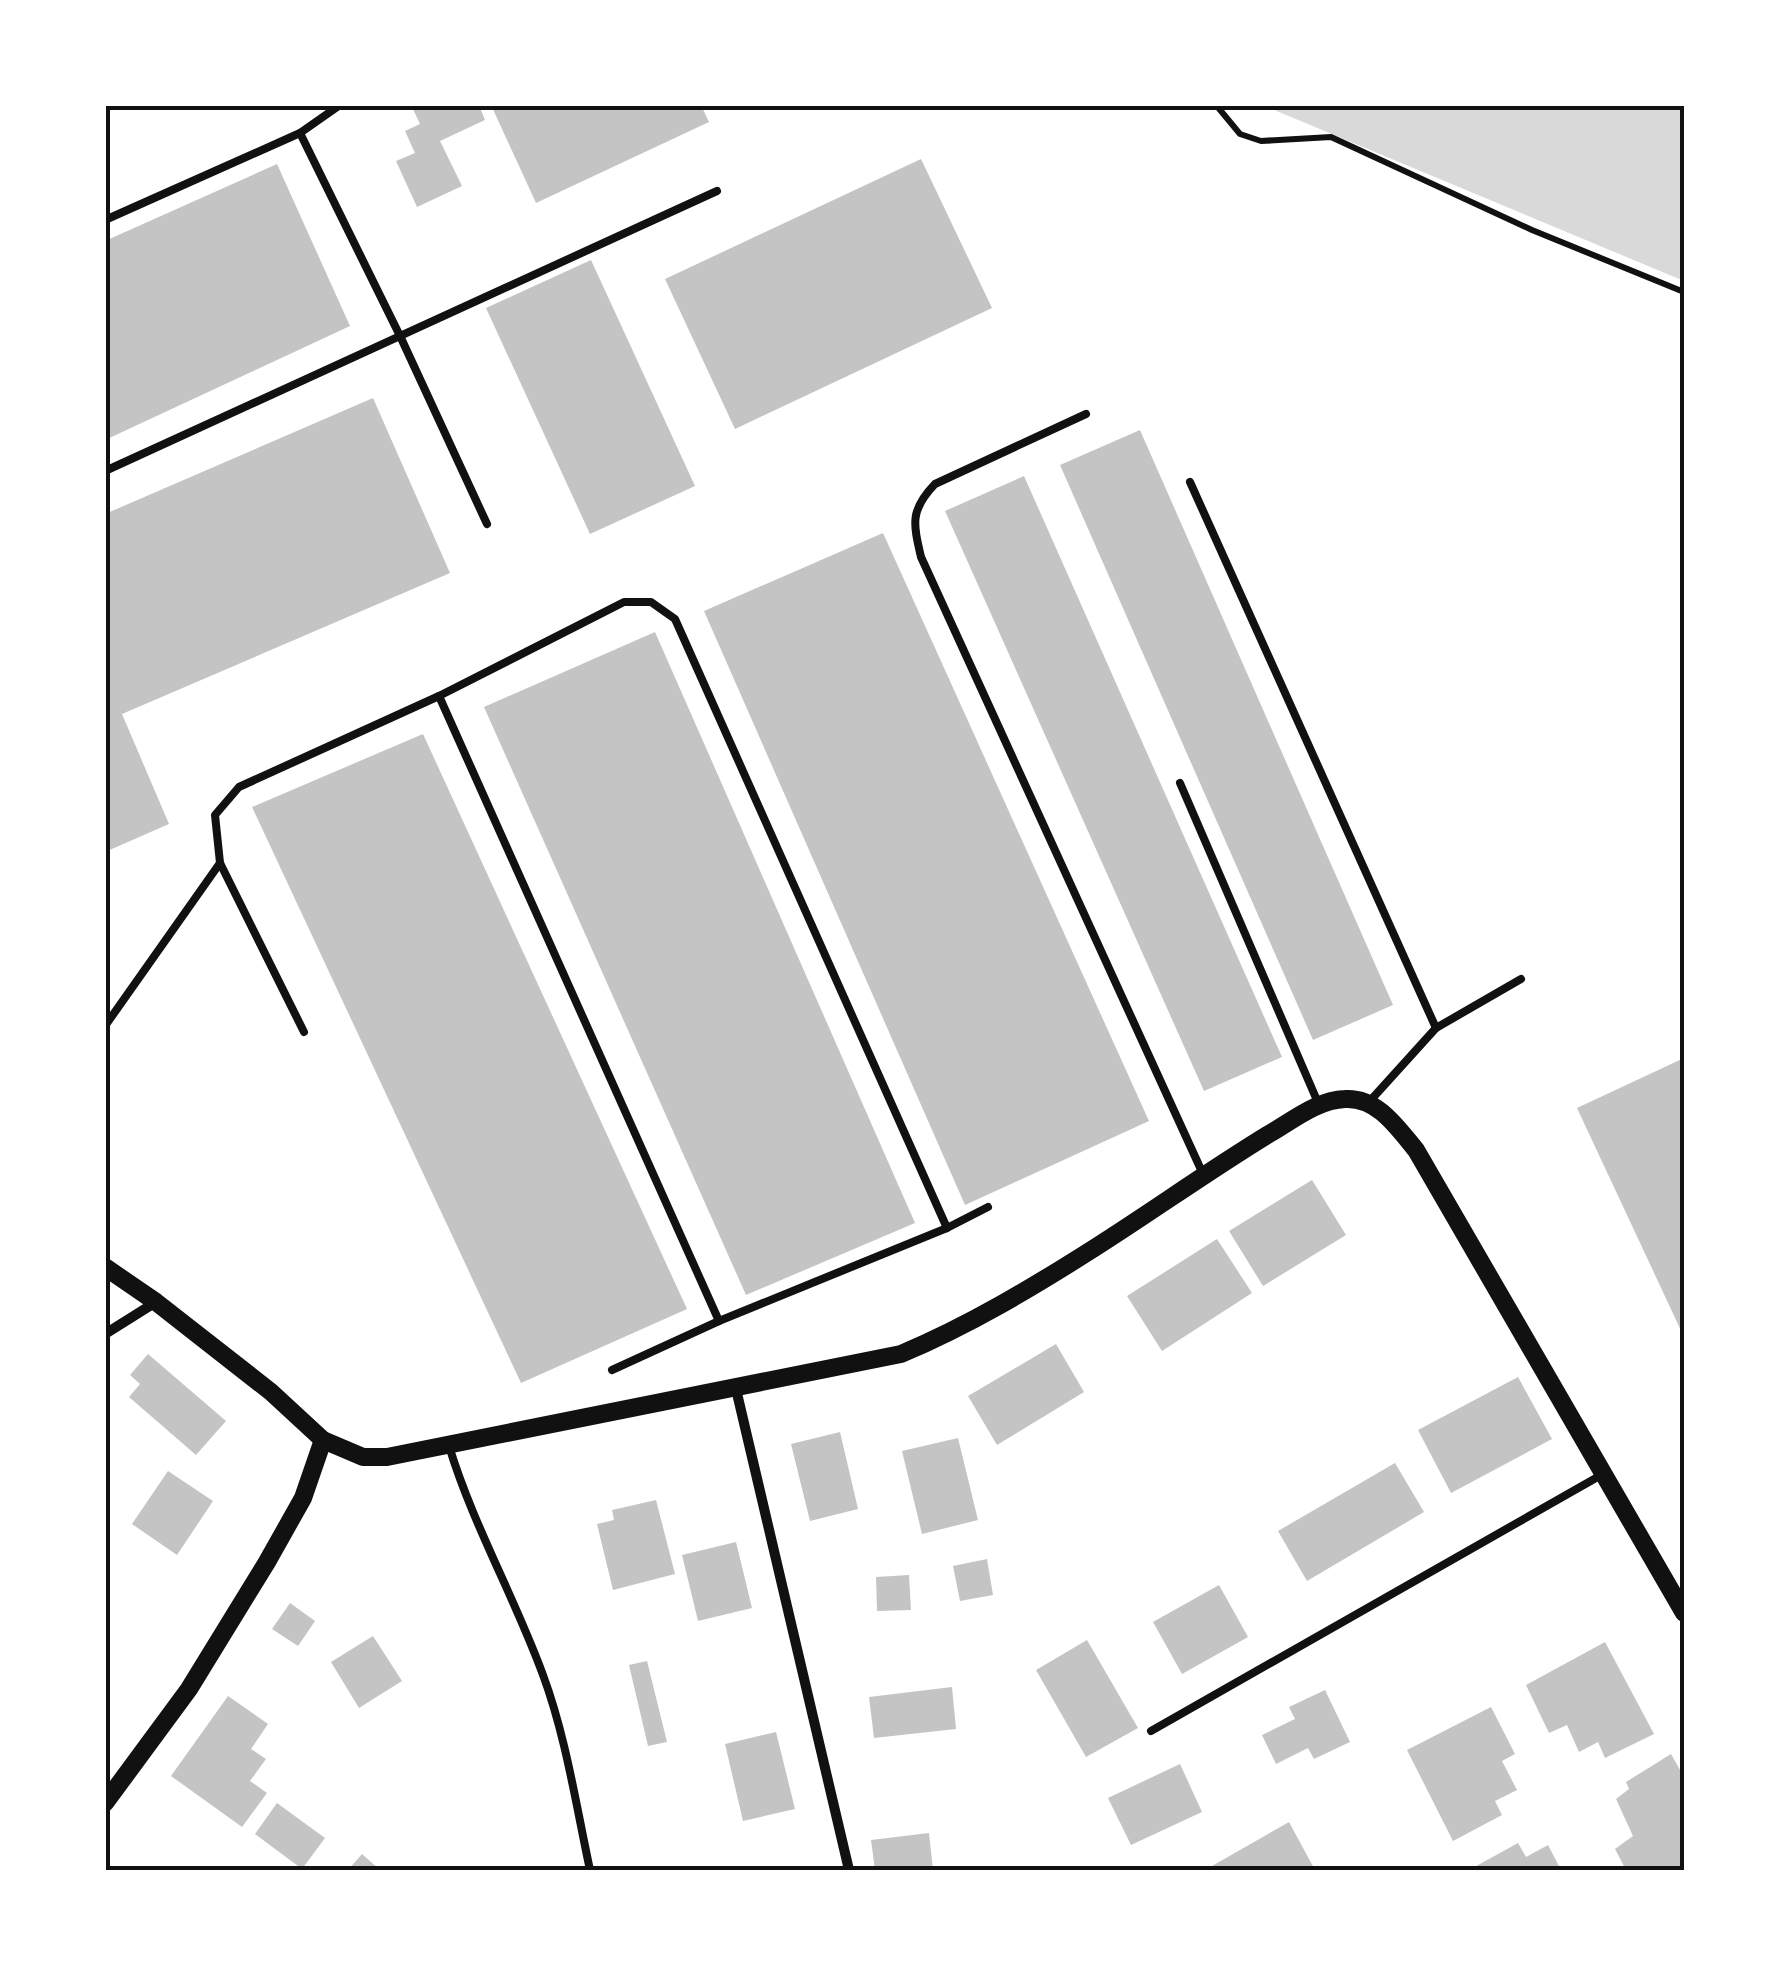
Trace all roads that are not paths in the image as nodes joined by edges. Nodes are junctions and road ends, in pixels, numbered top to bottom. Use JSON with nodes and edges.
{"nodes":[{"id":1,"x":340,"y":105,"type":"edge"},
{"id":2,"x":300,"y":133,"type":"junction"},
{"id":3,"x":717,"y":191,"type":"dead end"},
{"id":4,"x":105,"y":220,"type":"edge"},
{"id":5,"x":401,"y":338,"type":"junction"},
{"id":6,"x":1086,"y":414,"type":"dead end"},
{"id":7,"x":105,"y":471,"type":"edge"},
{"id":8,"x":1190,"y":482,"type":"dead end"},
{"id":9,"x":487,"y":524,"type":"dead end"},
{"id":10,"x":439,"y":696,"type":"junction"},
{"id":11,"x":1180,"y":784,"type":"dead end"},
{"id":12,"x":220,"y":863,"type":"junction"},
{"id":13,"x":1521,"y":978,"type":"dead end"},
{"id":14,"x":105,"y":1026,"type":"edge"},
{"id":15,"x":1436,"y":1028,"type":"junction"},
{"id":16,"x":304,"y":1032,"type":"dead end"},
{"id":17,"x":1369,"y":1102,"type":"junction"},
{"id":18,"x":1319,"y":1105,"type":"junction"},
{"id":19,"x":1202,"y":1174,"type":"junction"},
{"id":20,"x":988,"y":1207,"type":"dead end"},
{"id":21,"x":947,"y":1228,"type":"junction"},
{"id":22,"x":105,"y":1266,"type":"edge"},
{"id":23,"x":156,"y":1302,"type":"junction"},
{"id":24,"x":719,"y":1321,"type":"junction"},
{"id":25,"x":105,"y":1334,"type":"edge"},
{"id":26,"x":612,"y":1370,"type":"dead end"},
{"id":27,"x":736,"y":1389,"type":"junction"},
{"id":28,"x":323,"y":1440,"type":"junction"},
{"id":29,"x":449,"y":1446,"type":"junction"},
{"id":30,"x":1604,"y":1474,"type":"junction"},
{"id":31,"x":1684,"y":1613,"type":"edge"},
{"id":32,"x":1151,"y":1731,"type":"dead end"},
{"id":33,"x":105,"y":1803,"type":"edge"},
{"id":34,"x":590,"y":1870,"type":"edge"},
{"id":35,"x":848,"y":1870,"type":"edge"}],
"edges":[{"from":1,"to":2,"type":"lane"},
{"from":2,"to":4,"type":"lane"},
{"from":2,"to":5,"type":"lane"},
{"from":3,"to":5,"type":"lane"},
{"from":5,"to":7,"type":"lane"},
{"from":5,"to":9,"type":"lane"},
{"from":6,"to":19,"type":"lane"},
{"from":8,"to":15,"type":"lane"},
{"from":10,"to":12,"type":"lane"},
{"from":10,"to":21,"type":"lane"},
{"from":10,"to":24,"type":"lane"},
{"from":11,"to":18,"type":"lane"},
{"from":12,"to":14,"type":"lane"},
{"from":12,"to":16,"type":"lane"},
{"from":13,"to":15,"type":"lane"},
{"from":15,"to":17,"type":"lane"},
{"from":17,"to":18,"type":"street"},
{"from":17,"to":30,"type":"street"},
{"from":18,"to":19,"type":"street"},
{"from":19,"to":27,"type":"street"},
{"from":20,"to":21,"type":"lane"},
{"from":21,"to":24,"type":"lane"},
{"from":22,"to":23,"type":"street"},
{"from":23,"to":25,"type":"street"},
{"from":23,"to":28,"type":"street"},
{"from":24,"to":26,"type":"lane"},
{"from":27,"to":29,"type":"street"},
{"from":27,"to":35,"type":"street"},
{"from":28,"to":29,"type":"street"},
{"from":28,"to":33,"type":"street"},
{"from":29,"to":34,"type":"lane"},
{"from":30,"to":31,"type":"street"},
{"from":30,"to":32,"type":"lane"}]}
